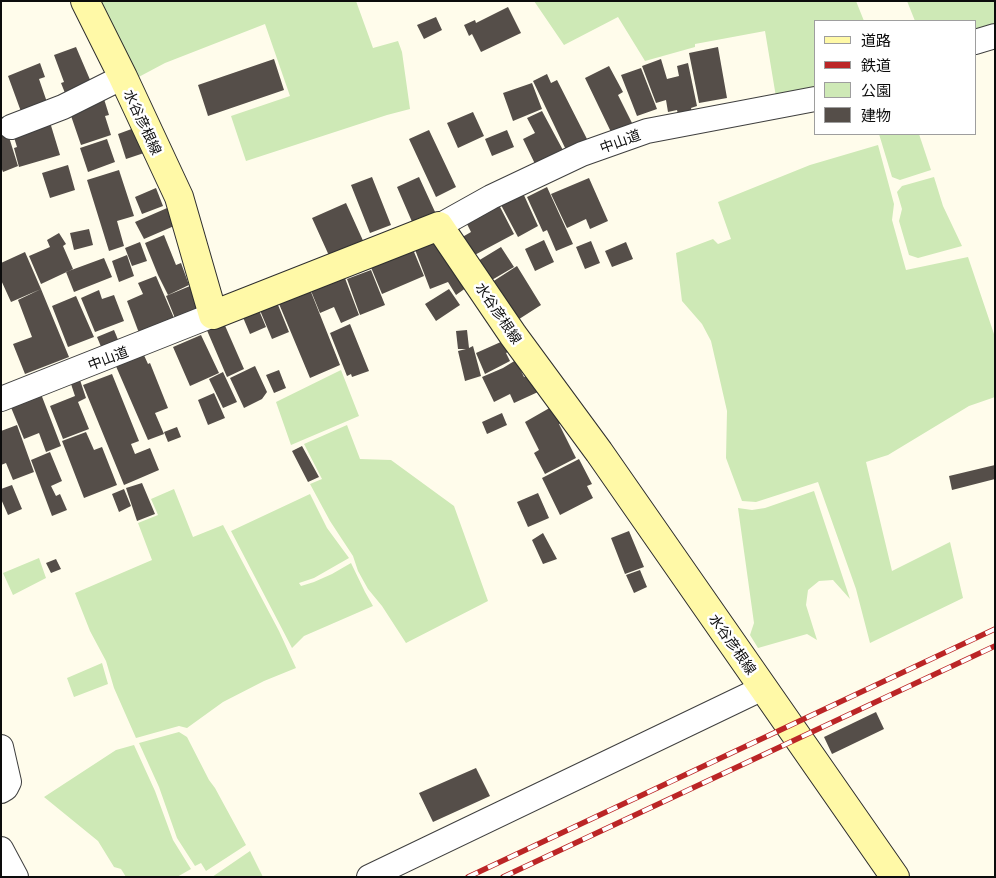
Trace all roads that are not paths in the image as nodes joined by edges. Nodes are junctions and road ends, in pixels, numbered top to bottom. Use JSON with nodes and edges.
{"nodes":[{"id":1,"x":85,"y":1,"type":"edge"},
{"id":2,"x":995,"y":36,"type":"edge"},
{"id":3,"x":976,"y":42,"type":"edge"},
{"id":4,"x":123,"y":77,"type":"junction"},
{"id":5,"x":814,"y":99,"type":"edge"},
{"id":6,"x":10,"y":127,"type":"dead end"},
{"id":7,"x":439,"y":226,"type":"junction"},
{"id":8,"x":213,"y":315,"type":"junction"},
{"id":9,"x":1,"y":399,"type":"edge"},
{"id":10,"x":763,"y":688,"type":"junction"},
{"id":11,"x":1,"y":747,"type":"edge"},
{"id":12,"x":1,"y":791,"type":"edge"},
{"id":13,"x":1,"y":849,"type":"edge"},
{"id":14,"x":16,"y":877,"type":"edge"},
{"id":15,"x":369,"y":877,"type":"edge"},
{"id":16,"x":895,"y":877,"type":"edge"}],
"edges":[{"from":1,"to":4,"type":"main road","name":"水谷彦根線"},
{"from":2,"to":3,"type":"street"},
{"from":4,"to":6,"type":"street"},
{"from":4,"to":8,"type":"main road","name":"水谷彦根線"},
{"from":5,"to":7,"type":"street","name":"中山道"},
{"from":7,"to":8,"type":"main road"},
{"from":7,"to":10,"type":"main road","name":"水谷彦根線"},
{"from":8,"to":9,"type":"street","name":"中山道"},
{"from":10,"to":15,"type":"street"},
{"from":10,"to":16,"type":"main road","name":"水谷彦根線"},
{"from":11,"to":12,"type":"street"},
{"from":13,"to":14,"type":"street"}]}
